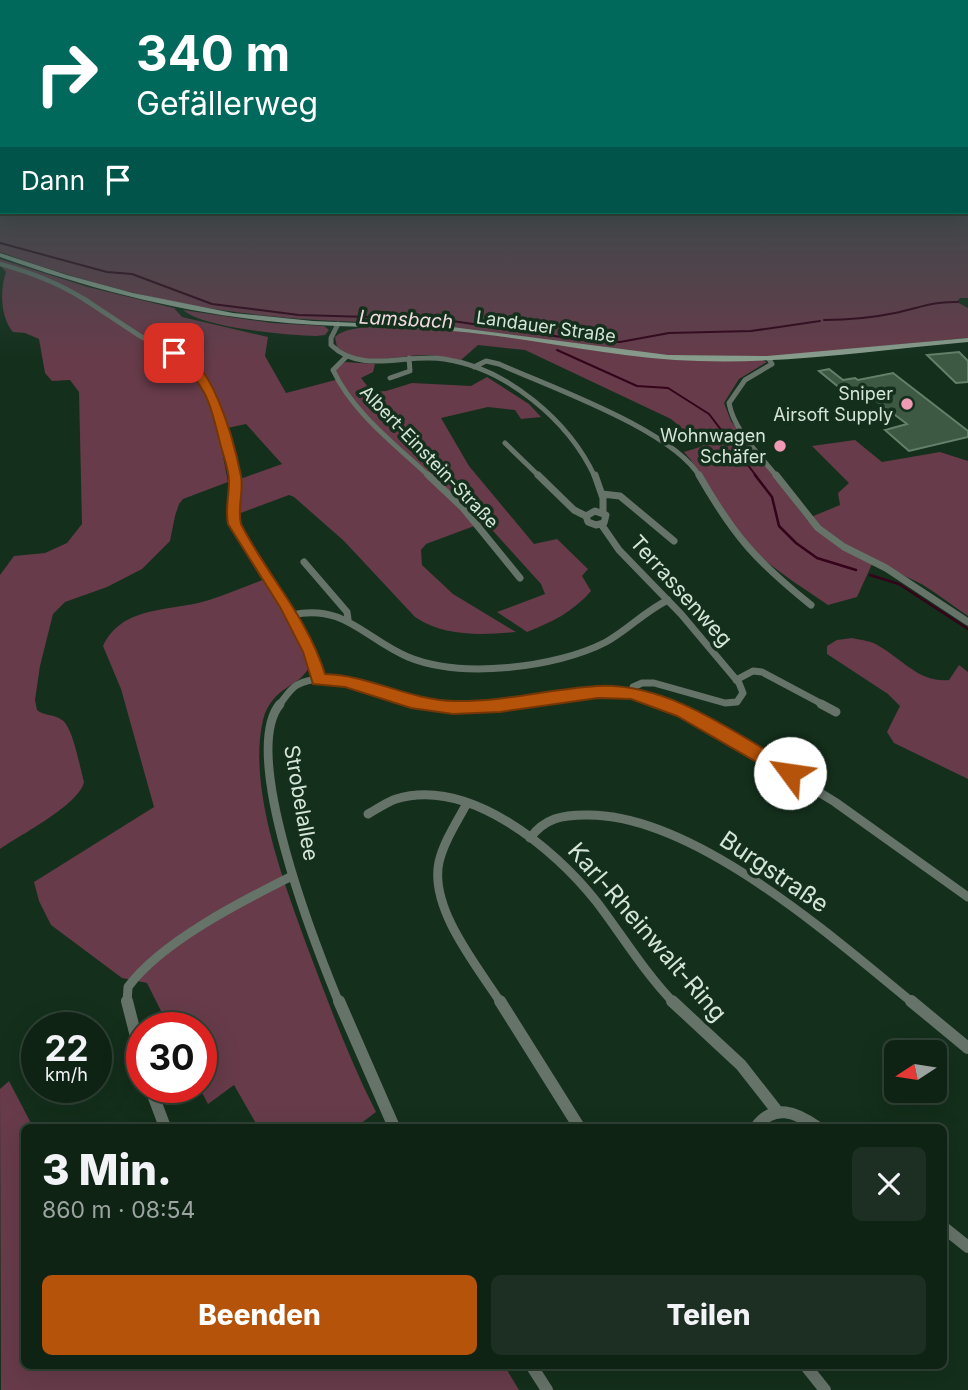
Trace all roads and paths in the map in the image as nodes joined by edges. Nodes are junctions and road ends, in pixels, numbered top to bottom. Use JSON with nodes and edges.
{"nodes":[{"id":1,"x":0,"y":255,"type":"edge"},
{"id":2,"x":0,"y":264,"type":"edge"},
{"id":3,"x":338,"y":324,"type":"junction"},
{"id":4,"x":968,"y":340,"type":"edge"},
{"id":5,"x":346,"y":357,"type":"junction"},
{"id":6,"x":409,"y":358,"type":"junction"},
{"id":7,"x":769,"y":359,"type":"junction"},
{"id":8,"x":474,"y":367,"type":"junction"},
{"id":9,"x":390,"y":378,"type":"dead end"},
{"id":10,"x":505,"y":443,"type":"dead end"},
{"id":11,"x":602,"y":494,"type":"junction"},
{"id":12,"x":603,"y":513,"type":"junction"},
{"id":13,"x":586,"y":516,"type":"junction"},
{"id":14,"x":601,"y":524,"type":"junction"},
{"id":15,"x":674,"y":541,"type":"dead end"},
{"id":16,"x":304,"y":562,"type":"dead end"},
{"id":17,"x":520,"y":578,"type":"dead end"},
{"id":18,"x":668,"y":600,"type":"junction"},
{"id":19,"x":811,"y":605,"type":"dead end"},
{"id":20,"x":292,"y":615,"type":"junction"},
{"id":21,"x":348,"y":619,"type":"junction"},
{"id":22,"x":968,"y":622,"type":"edge"},
{"id":23,"x":319,"y":680,"type":"junction"},
{"id":24,"x":736,"y":680,"type":"junction"},
{"id":25,"x":632,"y":693,"type":"junction"},
{"id":26,"x":836,"y":712,"type":"dead end"},
{"id":27,"x":467,"y":803,"type":"junction"},
{"id":28,"x":368,"y":814,"type":"dead end"},
{"id":29,"x":530,"y":838,"type":"junction"},
{"id":30,"x":292,"y":876,"type":"junction"},
{"id":31,"x":968,"y":897,"type":"edge"},
{"id":32,"x":129,"y":1012,"type":"edge"},
{"id":33,"x":968,"y":1048,"type":"edge"},
{"id":34,"x":156,"y":1103,"type":"edge"},
{"id":35,"x":777,"y":1111,"type":"junction"},
{"id":36,"x":164,"y":1124,"type":"edge"},
{"id":37,"x":393,"y":1124,"type":"edge"},
{"id":38,"x":577,"y":1124,"type":"edge"},
{"id":39,"x":758,"y":1124,"type":"edge"},
{"id":40,"x":812,"y":1124,"type":"edge"},
{"id":41,"x":947,"y":1230,"type":"edge"},
{"id":42,"x":968,"y":1247,"type":"edge"},
{"id":43,"x":534,"y":1369,"type":"edge"},
{"id":44,"x":808,"y":1369,"type":"edge"},
{"id":45,"x":547,"y":1390,"type":"edge"},
{"id":46,"x":825,"y":1390,"type":"edge"}],
"edges":[{"from":1,"to":3,"type":"main road","name":"Landauer Straße"},
{"from":2,"to":20,"type":"street"},
{"from":3,"to":5,"type":"street"},
{"from":3,"to":7,"type":"main road","name":"Landauer Straße"},
{"from":4,"to":7,"type":"main road","name":"Landauer Straße"},
{"from":5,"to":6,"type":"street"},
{"from":5,"to":17,"type":"street","name":"Albert-Einstein-Straße"},
{"from":6,"to":8,"type":"street"},
{"from":6,"to":9,"type":"street"},
{"from":7,"to":22,"type":"street"},
{"from":8,"to":11,"type":"street"},
{"from":8,"to":19,"type":"street"},
{"from":10,"to":13,"type":"street"},
{"from":11,"to":12,"type":"street"},
{"from":11,"to":15,"type":"street"},
{"from":12,"to":13,"type":"street"},
{"from":12,"to":14,"type":"street"},
{"from":13,"to":14,"type":"street"},
{"from":14,"to":18,"type":"street","name":"Terrassenweg"},
{"from":16,"to":21,"type":"street"},
{"from":18,"to":21,"type":"street"},
{"from":18,"to":24,"type":"street","name":"Terrassenweg"},
{"from":20,"to":21,"type":"street"},
{"from":20,"to":23,"type":"street"},
{"from":23,"to":25,"type":"street","name":"Strobelallee"},
{"from":23,"to":30,"type":"street","name":"Strobelallee"},
{"from":24,"to":25,"type":"street"},
{"from":24,"to":26,"type":"street"},
{"from":25,"to":31,"type":"street","name":"Strobelallee"},
{"from":27,"to":28,"type":"street","name":"Karl-Rheinwalt-Ring"},
{"from":27,"to":29,"type":"street","name":"Karl-Rheinwalt-Ring"},
{"from":27,"to":38,"type":"street"},
{"from":29,"to":33,"type":"street","name":"Burgstraße"},
{"from":29,"to":35,"type":"street","name":"Karl-Rheinwalt-Ring"},
{"from":30,"to":32,"type":"street","name":"Strobelallee"},
{"from":30,"to":37,"type":"street","name":"Strobelallee"},
{"from":34,"to":36,"type":"street"},
{"from":35,"to":39,"type":"street"},
{"from":35,"to":40,"type":"street"},
{"from":41,"to":42,"type":"street"},
{"from":43,"to":45,"type":"street"},
{"from":44,"to":46,"type":"street"}]}
